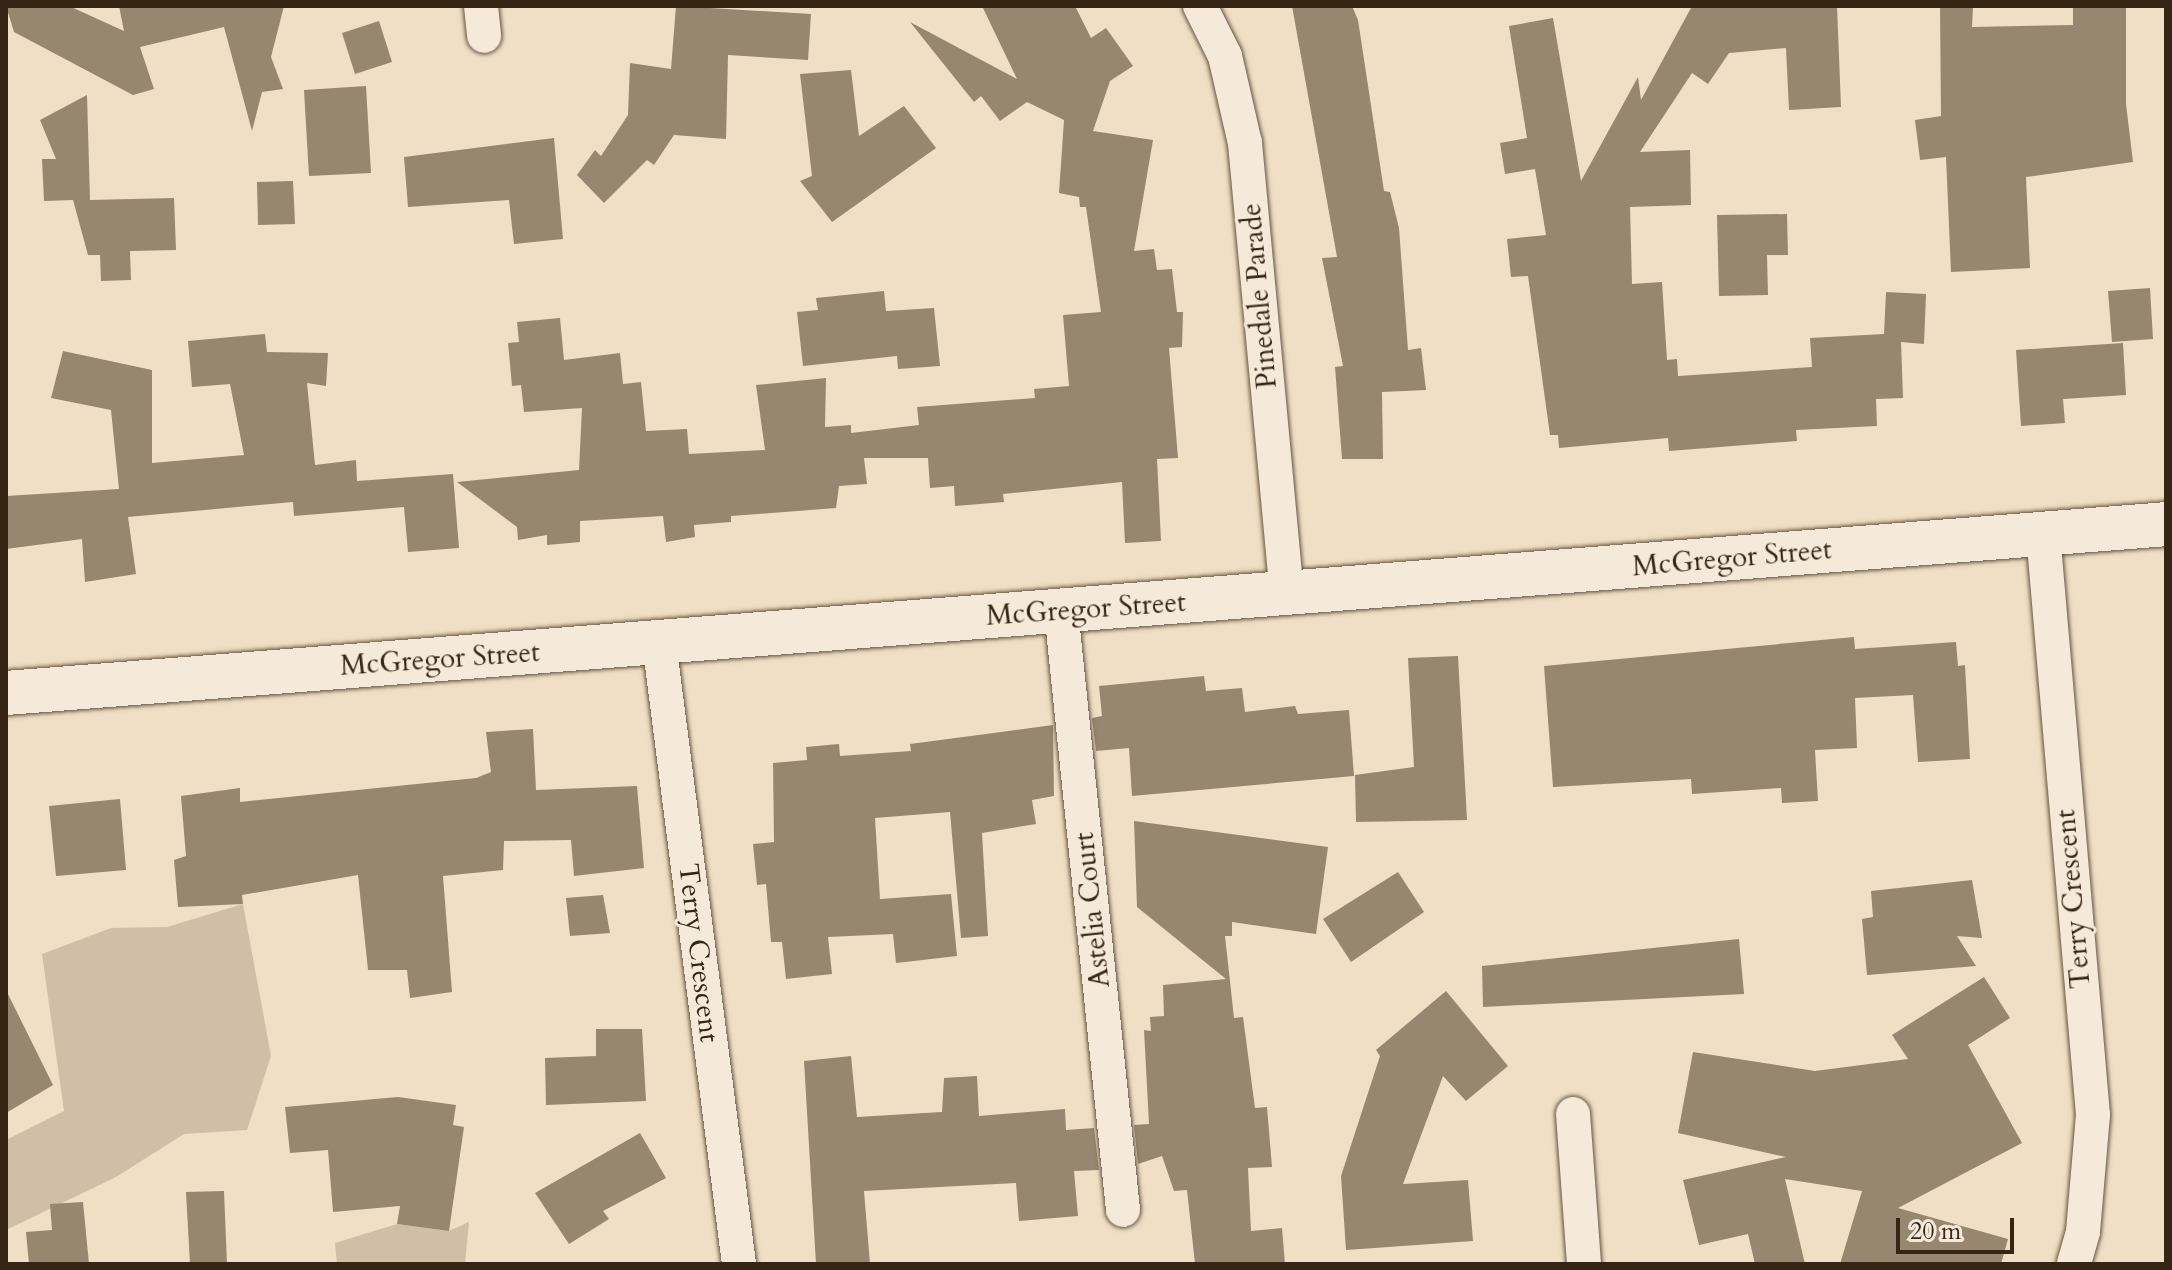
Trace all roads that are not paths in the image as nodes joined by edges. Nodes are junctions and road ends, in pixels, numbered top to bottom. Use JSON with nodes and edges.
{"nodes":[{"id":1,"x":1200,"y":6,"type":"edge"},
{"id":2,"x":2166,"y":524,"type":"edge"},
{"id":3,"x":2043,"y":533,"type":"junction"},
{"id":4,"x":1287,"y":594,"type":"junction"},
{"id":5,"x":1061,"y":610,"type":"junction"},
{"id":6,"x":659,"y":642,"type":"junction"},
{"id":7,"x":6,"y":693,"type":"edge"},
{"id":8,"x":1573,"y":1114,"type":"dead end"},
{"id":9,"x":1123,"y":1210,"type":"dead end"},
{"id":10,"x":739,"y":1264,"type":"edge"},
{"id":11,"x":1584,"y":1264,"type":"edge"},
{"id":12,"x":2074,"y":1264,"type":"edge"}],
"edges":[{"from":1,"to":4,"type":"street","name":"Pinedale Parade"},
{"from":2,"to":3,"type":"street","name":"McGregor Street"},
{"from":3,"to":4,"type":"street","name":"McGregor Street"},
{"from":3,"to":12,"type":"street","name":"Terry Crescent"},
{"from":4,"to":5,"type":"street","name":"McGregor Street"},
{"from":5,"to":6,"type":"street","name":"McGregor Street"},
{"from":5,"to":9,"type":"street","name":"Astelia Court"},
{"from":6,"to":7,"type":"street","name":"McGregor Street"},
{"from":6,"to":10,"type":"street","name":"Terry Crescent"},
{"from":8,"to":11,"type":"street"}]}
